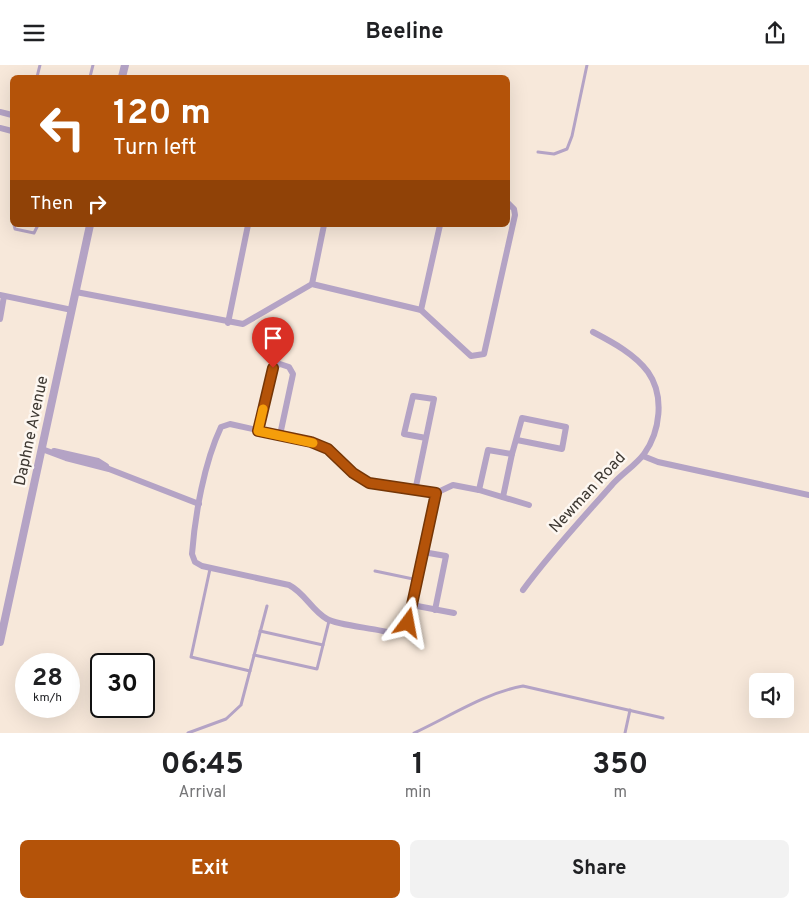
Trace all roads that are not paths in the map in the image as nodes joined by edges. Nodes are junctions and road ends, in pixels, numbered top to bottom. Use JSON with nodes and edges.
{"nodes":[{"id":1,"x":587,"y":65,"type":"edge"},
{"id":2,"x":538,"y":152,"type":"dead end"},
{"id":3,"x":510,"y":205,"type":"edge"},
{"id":4,"x":14,"y":227,"type":"edge"},
{"id":5,"x":37,"y":227,"type":"edge"},
{"id":6,"x":90,"y":227,"type":"edge"},
{"id":7,"x":248,"y":227,"type":"edge"},
{"id":8,"x":324,"y":227,"type":"edge"},
{"id":9,"x":440,"y":227,"type":"edge"},
{"id":10,"x":312,"y":284,"type":"junction"},
{"id":11,"x":76,"y":292,"type":"junction"},
{"id":12,"x":2,"y":295,"type":"edge"},
{"id":13,"x":72,"y":310,"type":"junction"},
{"id":14,"x":422,"y":310,"type":"junction"},
{"id":15,"x":0,"y":319,"type":"edge"},
{"id":16,"x":228,"y":323,"type":"junction"},
{"id":17,"x":593,"y":332,"type":"dead end"},
{"id":18,"x":258,"y":431,"type":"junction"},
{"id":19,"x":280,"y":435,"type":"junction"},
{"id":20,"x":426,"y":438,"type":"junction"},
{"id":21,"x":516,"y":440,"type":"junction"},
{"id":22,"x":42,"y":449,"type":"junction"},
{"id":23,"x":512,"y":455,"type":"junction"},
{"id":24,"x":643,"y":456,"type":"junction"},
{"id":25,"x":479,"y":490,"type":"junction"},
{"id":26,"x":415,"y":491,"type":"junction"},
{"id":27,"x":436,"y":493,"type":"junction"},
{"id":28,"x":809,"y":495,"type":"edge"},
{"id":29,"x":503,"y":497,"type":"junction"},
{"id":30,"x":199,"y":504,"type":"junction"},
{"id":31,"x":529,"y":505,"type":"dead end"},
{"id":32,"x":424,"y":552,"type":"junction"},
{"id":33,"x":210,"y":569,"type":"junction"},
{"id":34,"x":375,"y":571,"type":"dead end"},
{"id":35,"x":418,"y":579,"type":"junction"},
{"id":36,"x":523,"y":590,"type":"dead end"},
{"id":37,"x":412,"y":605,"type":"junction"},
{"id":38,"x":267,"y":606,"type":"dead end"},
{"id":39,"x":435,"y":610,"type":"junction"},
{"id":40,"x":454,"y":613,"type":"dead end"},
{"id":41,"x":329,"y":620,"type":"junction"},
{"id":42,"x":260,"y":631,"type":"junction"},
{"id":43,"x":0,"y":643,"type":"edge"},
{"id":44,"x":324,"y":645,"type":"junction"},
{"id":45,"x":254,"y":655,"type":"junction"},
{"id":46,"x":250,"y":671,"type":"junction"},
{"id":47,"x":630,"y":710,"type":"junction"},
{"id":48,"x":663,"y":718,"type":"dead end"},
{"id":49,"x":188,"y":733,"type":"edge"},
{"id":50,"x":414,"y":733,"type":"edge"},
{"id":51,"x":625,"y":733,"type":"edge"}],
"edges":[{"from":1,"to":2,"type":"lane"},
{"from":3,"to":14,"type":"street"},
{"from":4,"to":5,"type":"lane"},
{"from":6,"to":11,"type":"street","name":"Daphne Avenue"},
{"from":7,"to":16,"type":"street"},
{"from":8,"to":10,"type":"street"},
{"from":9,"to":14,"type":"street"},
{"from":10,"to":14,"type":"street"},
{"from":10,"to":16,"type":"street"},
{"from":11,"to":13,"type":"street","name":"Daphne Avenue"},
{"from":11,"to":16,"type":"street"},
{"from":12,"to":13,"type":"street"},
{"from":12,"to":15,"type":"street"},
{"from":13,"to":22,"type":"street","name":"Daphne Avenue"},
{"from":17,"to":24,"type":"street"},
{"from":18,"to":19,"type":"street"},
{"from":18,"to":19,"type":"street"},
{"from":18,"to":30,"type":"street"},
{"from":19,"to":26,"type":"street"},
{"from":20,"to":20,"type":"street"},
{"from":20,"to":26,"type":"street"},
{"from":21,"to":21,"type":"street"},
{"from":21,"to":23,"type":"street"},
{"from":22,"to":30,"type":"street"},
{"from":22,"to":43,"type":"street","name":"Daphne Avenue"},
{"from":23,"to":25,"type":"street"},
{"from":23,"to":29,"type":"street"},
{"from":24,"to":28,"type":"street","name":"Newman Road"},
{"from":24,"to":36,"type":"street","name":"Newman Road"},
{"from":25,"to":27,"type":"street"},
{"from":25,"to":29,"type":"street"},
{"from":26,"to":27,"type":"street"},
{"from":27,"to":32,"type":"street"},
{"from":29,"to":31,"type":"street"},
{"from":30,"to":33,"type":"street"},
{"from":32,"to":35,"type":"lane"},
{"from":32,"to":39,"type":"street"},
{"from":33,"to":41,"type":"street"},
{"from":33,"to":46,"type":"lane"},
{"from":34,"to":35,"type":"lane"},
{"from":35,"to":37,"type":"lane"},
{"from":37,"to":39,"type":"street"},
{"from":37,"to":41,"type":"street"},
{"from":38,"to":42,"type":"lane"},
{"from":39,"to":40,"type":"street"},
{"from":41,"to":44,"type":"lane"},
{"from":42,"to":44,"type":"lane"},
{"from":42,"to":45,"type":"lane"},
{"from":44,"to":45,"type":"lane"},
{"from":45,"to":46,"type":"lane"},
{"from":46,"to":49,"type":"lane"},
{"from":47,"to":48,"type":"lane"},
{"from":47,"to":50,"type":"lane"},
{"from":47,"to":51,"type":"lane"}]}
